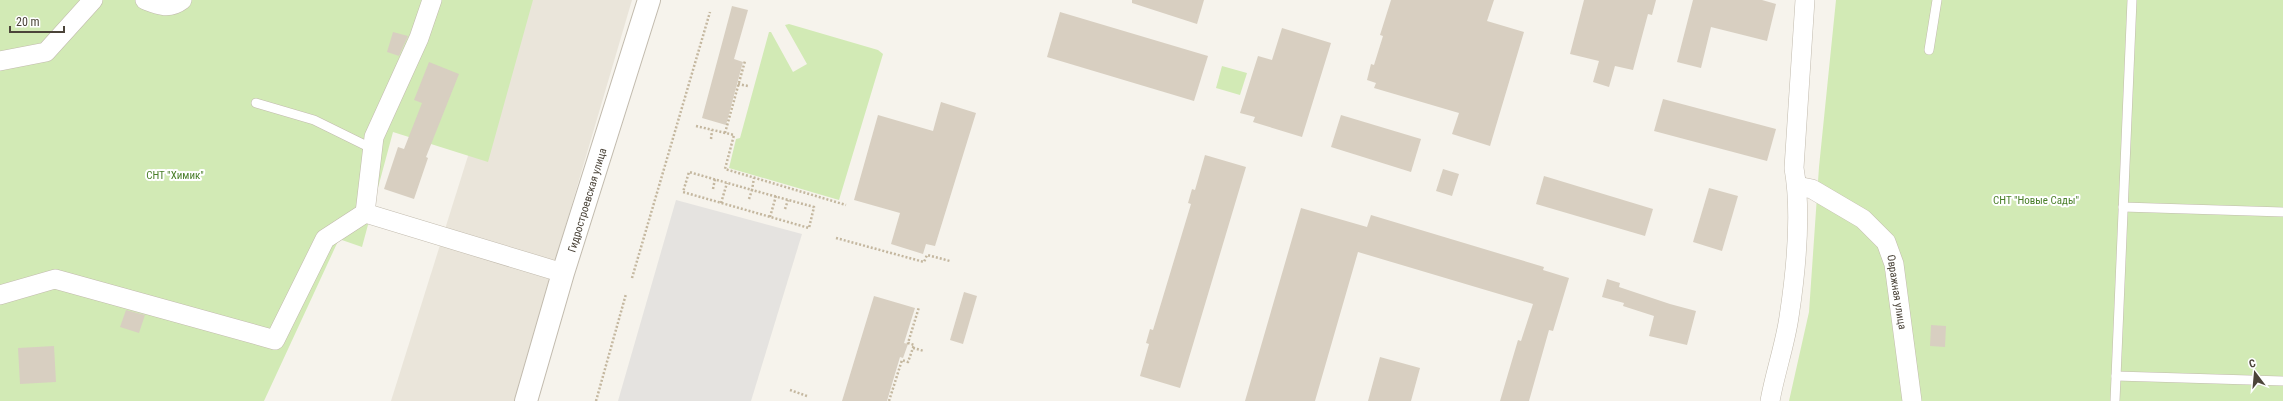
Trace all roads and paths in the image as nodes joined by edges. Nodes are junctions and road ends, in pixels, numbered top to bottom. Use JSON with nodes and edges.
{"nodes":[{"id":1,"x":93,"y":0,"type":"edge"},
{"id":2,"x":145,"y":0,"type":"edge"},
{"id":3,"x":182,"y":0,"type":"edge"},
{"id":4,"x":432,"y":0,"type":"edge"},
{"id":5,"x":649,"y":0,"type":"edge"},
{"id":6,"x":1805,"y":0,"type":"edge"},
{"id":7,"x":1937,"y":0,"type":"edge"},
{"id":8,"x":2132,"y":0,"type":"edge"},
{"id":9,"x":710,"y":12,"type":"dead end"},
{"id":10,"x":1929,"y":50,"type":"dead end"},
{"id":11,"x":0,"y":61,"type":"edge"},
{"id":12,"x":745,"y":61,"type":"dead end"},
{"id":13,"x":738,"y":84,"type":"junction"},
{"id":14,"x":748,"y":86,"type":"dead end"},
{"id":15,"x":256,"y":103,"type":"dead end"},
{"id":16,"x":696,"y":126,"type":"dead end"},
{"id":17,"x":712,"y":130,"type":"junction"},
{"id":18,"x":725,"y":133,"type":"junction"},
{"id":19,"x":711,"y":139,"type":"dead end"},
{"id":20,"x":373,"y":149,"type":"junction"},
{"id":21,"x":754,"y":178,"type":"junction"},
{"id":22,"x":715,"y":179,"type":"junction"},
{"id":23,"x":727,"y":182,"type":"junction"},
{"id":24,"x":1797,"y":186,"type":"junction"},
{"id":25,"x":713,"y":189,"type":"dead end"},
{"id":26,"x":752,"y":190,"type":"junction"},
{"id":27,"x":776,"y":196,"type":"junction"},
{"id":28,"x":749,"y":199,"type":"dead end"},
{"id":29,"x":788,"y":200,"type":"junction"},
{"id":30,"x":721,"y":203,"type":"junction"},
{"id":31,"x":846,"y":205,"type":"dead end"},
{"id":32,"x":2123,"y":208,"type":"junction"},
{"id":33,"x":785,"y":209,"type":"dead end"},
{"id":34,"x":2283,"y":212,"type":"edge"},
{"id":35,"x":365,"y":213,"type":"junction"},
{"id":36,"x":770,"y":217,"type":"junction"},
{"id":37,"x":836,"y":238,"type":"dead end"},
{"id":38,"x":950,"y":261,"type":"dead end"},
{"id":39,"x":563,"y":274,"type":"junction"},
{"id":40,"x":632,"y":278,"type":"dead end"},
{"id":41,"x":626,"y":294,"type":"dead end"},
{"id":42,"x":0,"y":295,"type":"edge"},
{"id":43,"x":919,"y":307,"type":"dead end"},
{"id":44,"x":913,"y":348,"type":"junction"},
{"id":45,"x":924,"y":351,"type":"dead end"},
{"id":46,"x":2116,"y":376,"type":"junction"},
{"id":47,"x":2283,"y":381,"type":"edge"},
{"id":48,"x":790,"y":390,"type":"dead end"},
{"id":49,"x":807,"y":396,"type":"dead end"},
{"id":50,"x":526,"y":401,"type":"edge"},
{"id":51,"x":596,"y":401,"type":"edge"},
{"id":52,"x":889,"y":401,"type":"edge"},
{"id":53,"x":1770,"y":401,"type":"edge"},
{"id":54,"x":1912,"y":401,"type":"edge"},
{"id":55,"x":2115,"y":401,"type":"edge"}],
"edges":[{"from":1,"to":11,"type":"street"},
{"from":2,"to":3,"type":"street"},
{"from":4,"to":20,"type":"street"},
{"from":5,"to":39,"type":"street","name":"Гидростроевская улица"},
{"from":6,"to":24,"type":"street"},
{"from":7,"to":10,"type":"lane"},
{"from":8,"to":32,"type":"lane"},
{"from":9,"to":40,"type":"path"},
{"from":12,"to":13,"type":"path"},
{"from":13,"to":14,"type":"path"},
{"from":13,"to":18,"type":"path"},
{"from":15,"to":20,"type":"lane"},
{"from":16,"to":17,"type":"path"},
{"from":17,"to":18,"type":"path"},
{"from":17,"to":19,"type":"path"},
{"from":18,"to":21,"type":"path"},
{"from":20,"to":35,"type":"street"},
{"from":21,"to":26,"type":"path"},
{"from":21,"to":31,"type":"path"},
{"from":22,"to":23,"type":"path"},
{"from":22,"to":25,"type":"path"},
{"from":22,"to":30,"type":"path"},
{"from":23,"to":26,"type":"path"},
{"from":23,"to":30,"type":"path"},
{"from":24,"to":53,"type":"street"},
{"from":24,"to":54,"type":"street","name":"Овражная улица"},
{"from":26,"to":27,"type":"path"},
{"from":26,"to":28,"type":"path"},
{"from":27,"to":29,"type":"path"},
{"from":27,"to":36,"type":"path"},
{"from":29,"to":33,"type":"path"},
{"from":29,"to":36,"type":"path"},
{"from":30,"to":36,"type":"path"},
{"from":32,"to":34,"type":"lane"},
{"from":32,"to":46,"type":"lane"},
{"from":35,"to":39,"type":"street"},
{"from":35,"to":42,"type":"street"},
{"from":37,"to":38,"type":"path"},
{"from":39,"to":50,"type":"street","name":"Гидростроевская улица"},
{"from":41,"to":51,"type":"path"},
{"from":43,"to":44,"type":"path"},
{"from":44,"to":45,"type":"path"},
{"from":44,"to":52,"type":"path"},
{"from":46,"to":47,"type":"lane"},
{"from":46,"to":55,"type":"lane"},
{"from":48,"to":49,"type":"path"}]}
